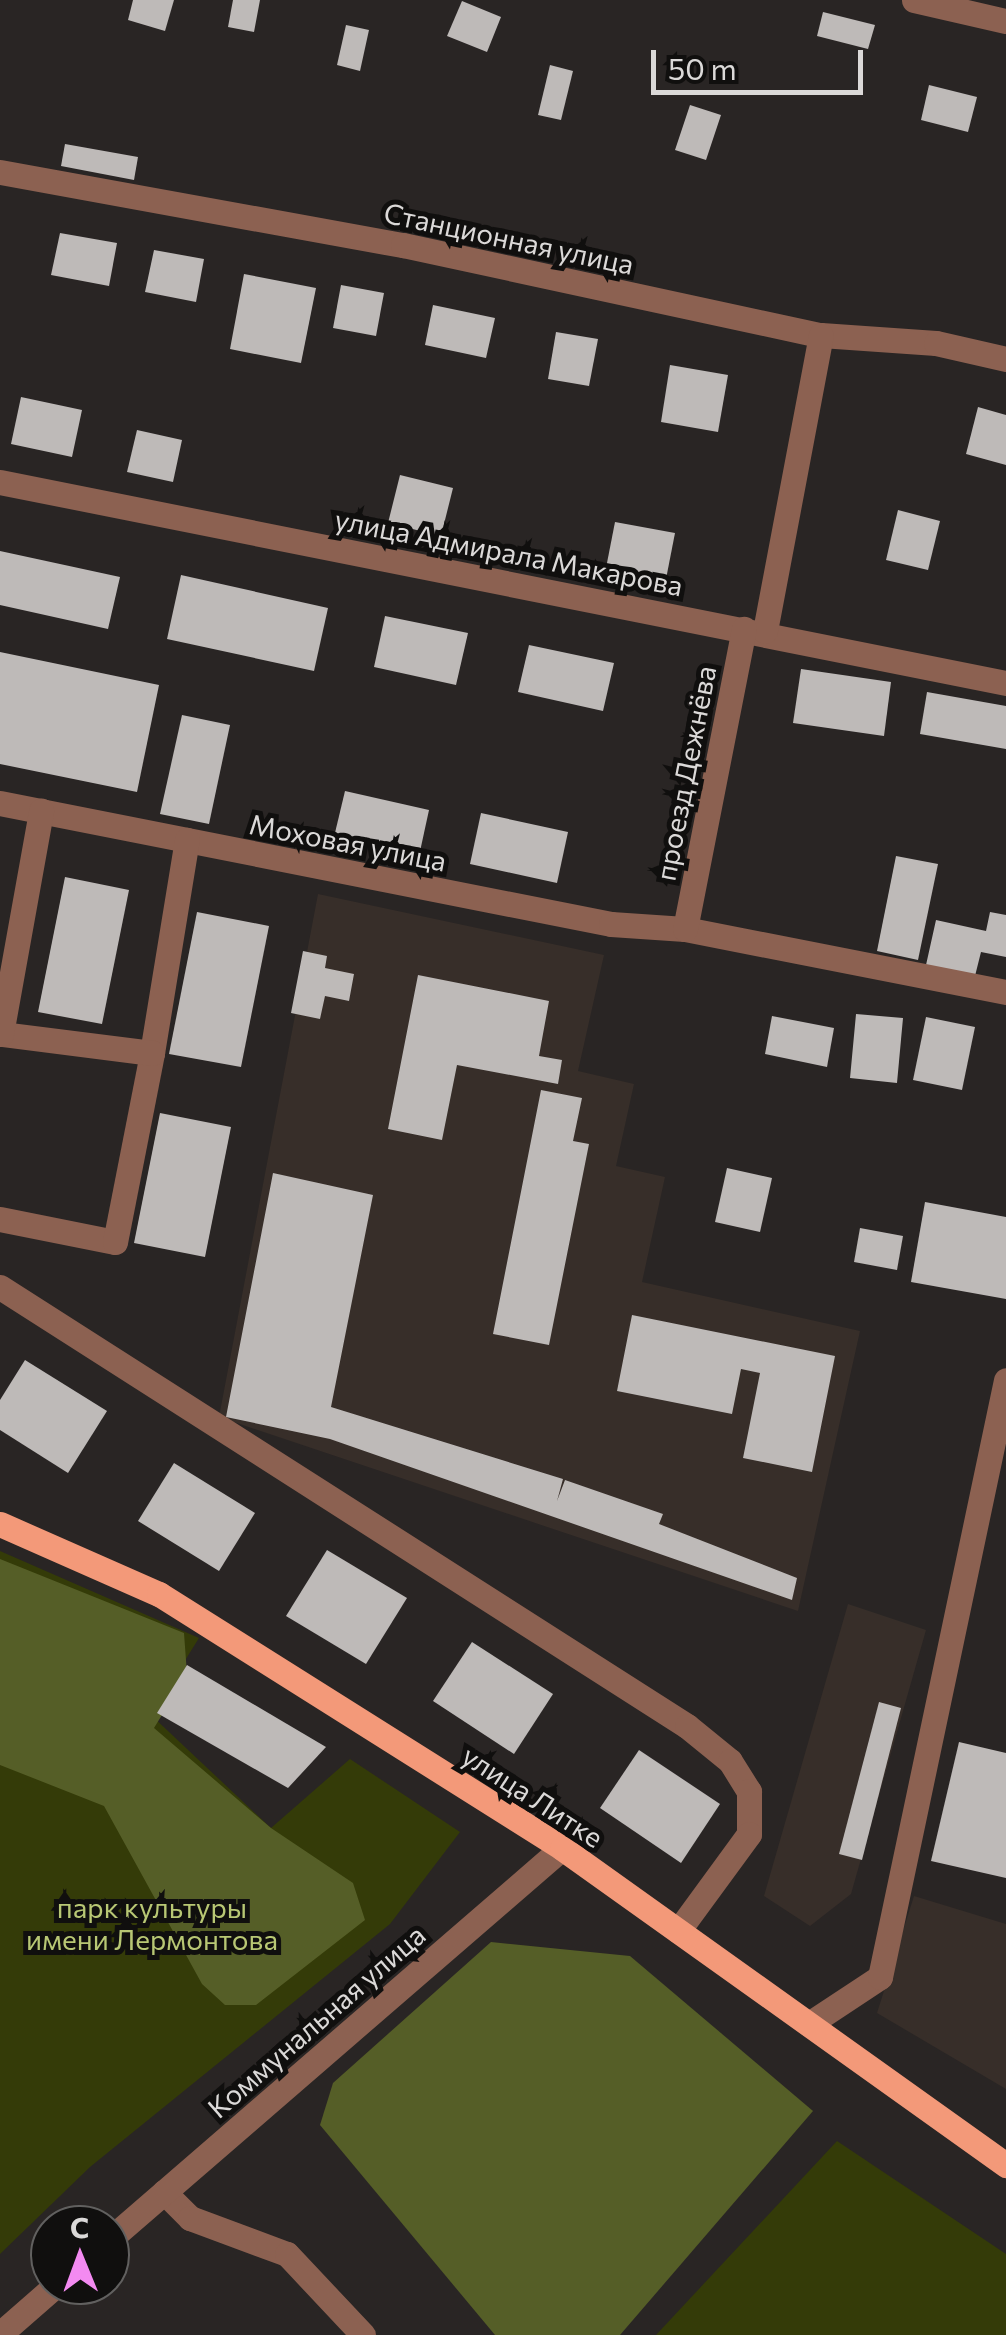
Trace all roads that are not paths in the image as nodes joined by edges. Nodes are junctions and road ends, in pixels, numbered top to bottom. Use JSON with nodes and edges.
{"nodes":[{"id":1,"x":914,"y":0,"type":"edge"},
{"id":2,"x":1006,"y":21,"type":"edge"},
{"id":3,"x":0,"y":173,"type":"edge"},
{"id":4,"x":820,"y":335,"type":"junction"},
{"id":5,"x":1006,"y":359,"type":"edge"},
{"id":6,"x":0,"y":482,"type":"edge"},
{"id":7,"x":754,"y":630,"type":"junction"},
{"id":8,"x":1006,"y":683,"type":"edge"},
{"id":9,"x":0,"y":803,"type":"edge"},
{"id":10,"x":41,"y":811,"type":"junction"},
{"id":11,"x":187,"y":840,"type":"junction"},
{"id":12,"x":685,"y":929,"type":"junction"},
{"id":13,"x":1006,"y":992,"type":"edge"},
{"id":14,"x":0,"y":1038,"type":"edge"},
{"id":15,"x":152,"y":1053,"type":"junction"},
{"id":16,"x":0,"y":1219,"type":"edge"},
{"id":17,"x":0,"y":1287,"type":"edge"},
{"id":18,"x":1006,"y":1380,"type":"edge"},
{"id":19,"x":0,"y":1524,"type":"edge"},
{"id":20,"x":562,"y":1848,"type":"junction"},
{"id":21,"x":678,"y":1930,"type":"junction"},
{"id":22,"x":809,"y":2024,"type":"junction"},
{"id":23,"x":1006,"y":2165,"type":"edge"},
{"id":24,"x":164,"y":2192,"type":"junction"},
{"id":25,"x":130,"y":2222,"type":"edge"},
{"id":26,"x":33,"y":2305,"type":"edge"},
{"id":27,"x":0,"y":2334,"type":"edge"},
{"id":28,"x":363,"y":2335,"type":"edge"}],
"edges":[{"from":1,"to":2,"type":"street"},
{"from":3,"to":4,"type":"street","name":"Станционная улица"},
{"from":4,"to":5,"type":"street","name":"Станционная улица"},
{"from":4,"to":7,"type":"street","name":"проезд Дежнёва"},
{"from":6,"to":7,"type":"street","name":"улица Адмирала Макарова"},
{"from":7,"to":8,"type":"street","name":"улица Адмирала Макарова"},
{"from":7,"to":12,"type":"street","name":"проезд Дежнёва"},
{"from":9,"to":10,"type":"street","name":"Моховая улица"},
{"from":10,"to":11,"type":"street","name":"Моховая улица"},
{"from":10,"to":14,"type":"street"},
{"from":11,"to":12,"type":"street","name":"Моховая улица"},
{"from":11,"to":15,"type":"street"},
{"from":12,"to":13,"type":"street","name":"Моховая улица"},
{"from":14,"to":15,"type":"street"},
{"from":15,"to":16,"type":"street"},
{"from":17,"to":21,"type":"street"},
{"from":18,"to":22,"type":"street"},
{"from":19,"to":20,"type":"main road","name":"улица Литке"},
{"from":20,"to":21,"type":"main road","name":"улица Литке"},
{"from":20,"to":24,"type":"street","name":"Коммунальная улица"},
{"from":21,"to":22,"type":"main road","name":"улица Литке"},
{"from":22,"to":23,"type":"main road","name":"улица Литке"},
{"from":24,"to":25,"type":"street","name":"Коммунальная улица"},
{"from":24,"to":28,"type":"street"},
{"from":26,"to":27,"type":"street"}]}
